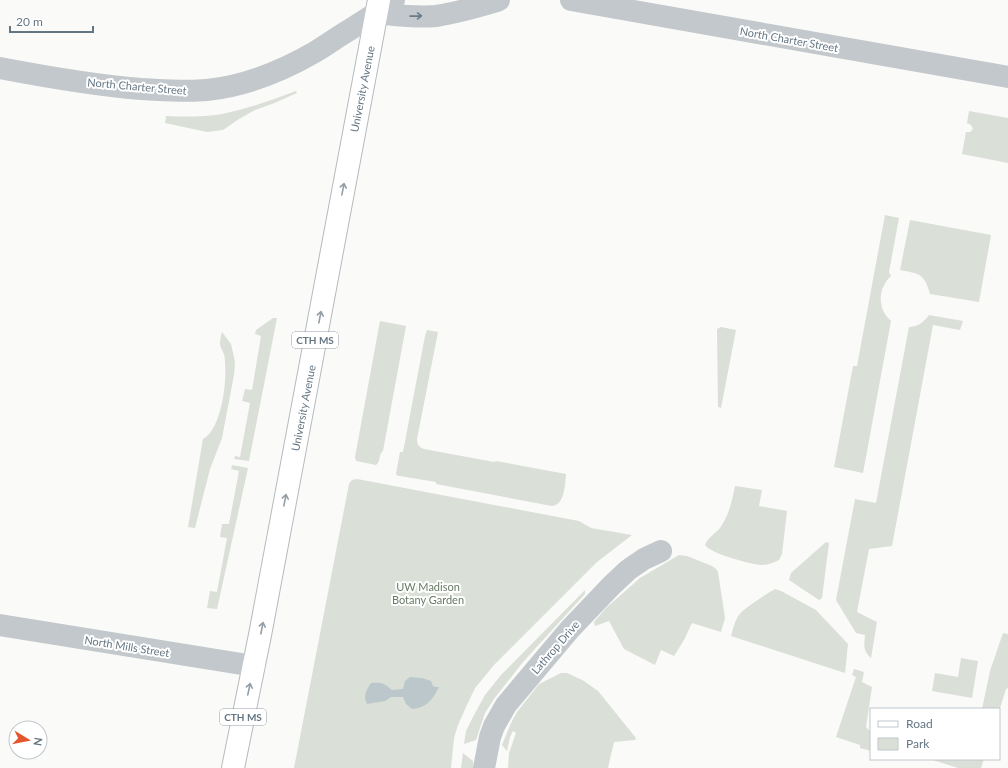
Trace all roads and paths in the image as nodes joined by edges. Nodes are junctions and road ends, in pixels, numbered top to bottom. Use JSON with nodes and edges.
{"nodes":[{"id":1,"x":499,"y":0,"type":"edge"},
{"id":2,"x":571,"y":0,"type":"edge"},
{"id":3,"x":383,"y":4,"type":"edge"},
{"id":4,"x":0,"y":68,"type":"edge"},
{"id":5,"x":1008,"y":78,"type":"edge"},
{"id":6,"x":661,"y":551,"type":"dead end"},
{"id":7,"x":0,"y":625,"type":"edge"},
{"id":8,"x":254,"y":666,"type":"junction"},
{"id":9,"x":233,"y":768,"type":"edge"},
{"id":10,"x":484,"y":768,"type":"edge"}],
"edges":[{"from":3,"to":1,"type":"street","one_way":true},
{"from":2,"to":5,"type":"street","name":"North Charter Street"},
{"from":3,"to":4,"type":"street","name":"North Charter Street"},
{"from":8,"to":3,"type":"main road","name":"University Avenue","number":"CTH MS","one_way":true},
{"from":6,"to":10,"type":"street","name":"Lathrop Drive"},
{"from":7,"to":8,"type":"street","name":"North Mills Street"},
{"from":9,"to":8,"type":"main road","name":"University Avenue","number":"CTH MS","one_way":true}]}
